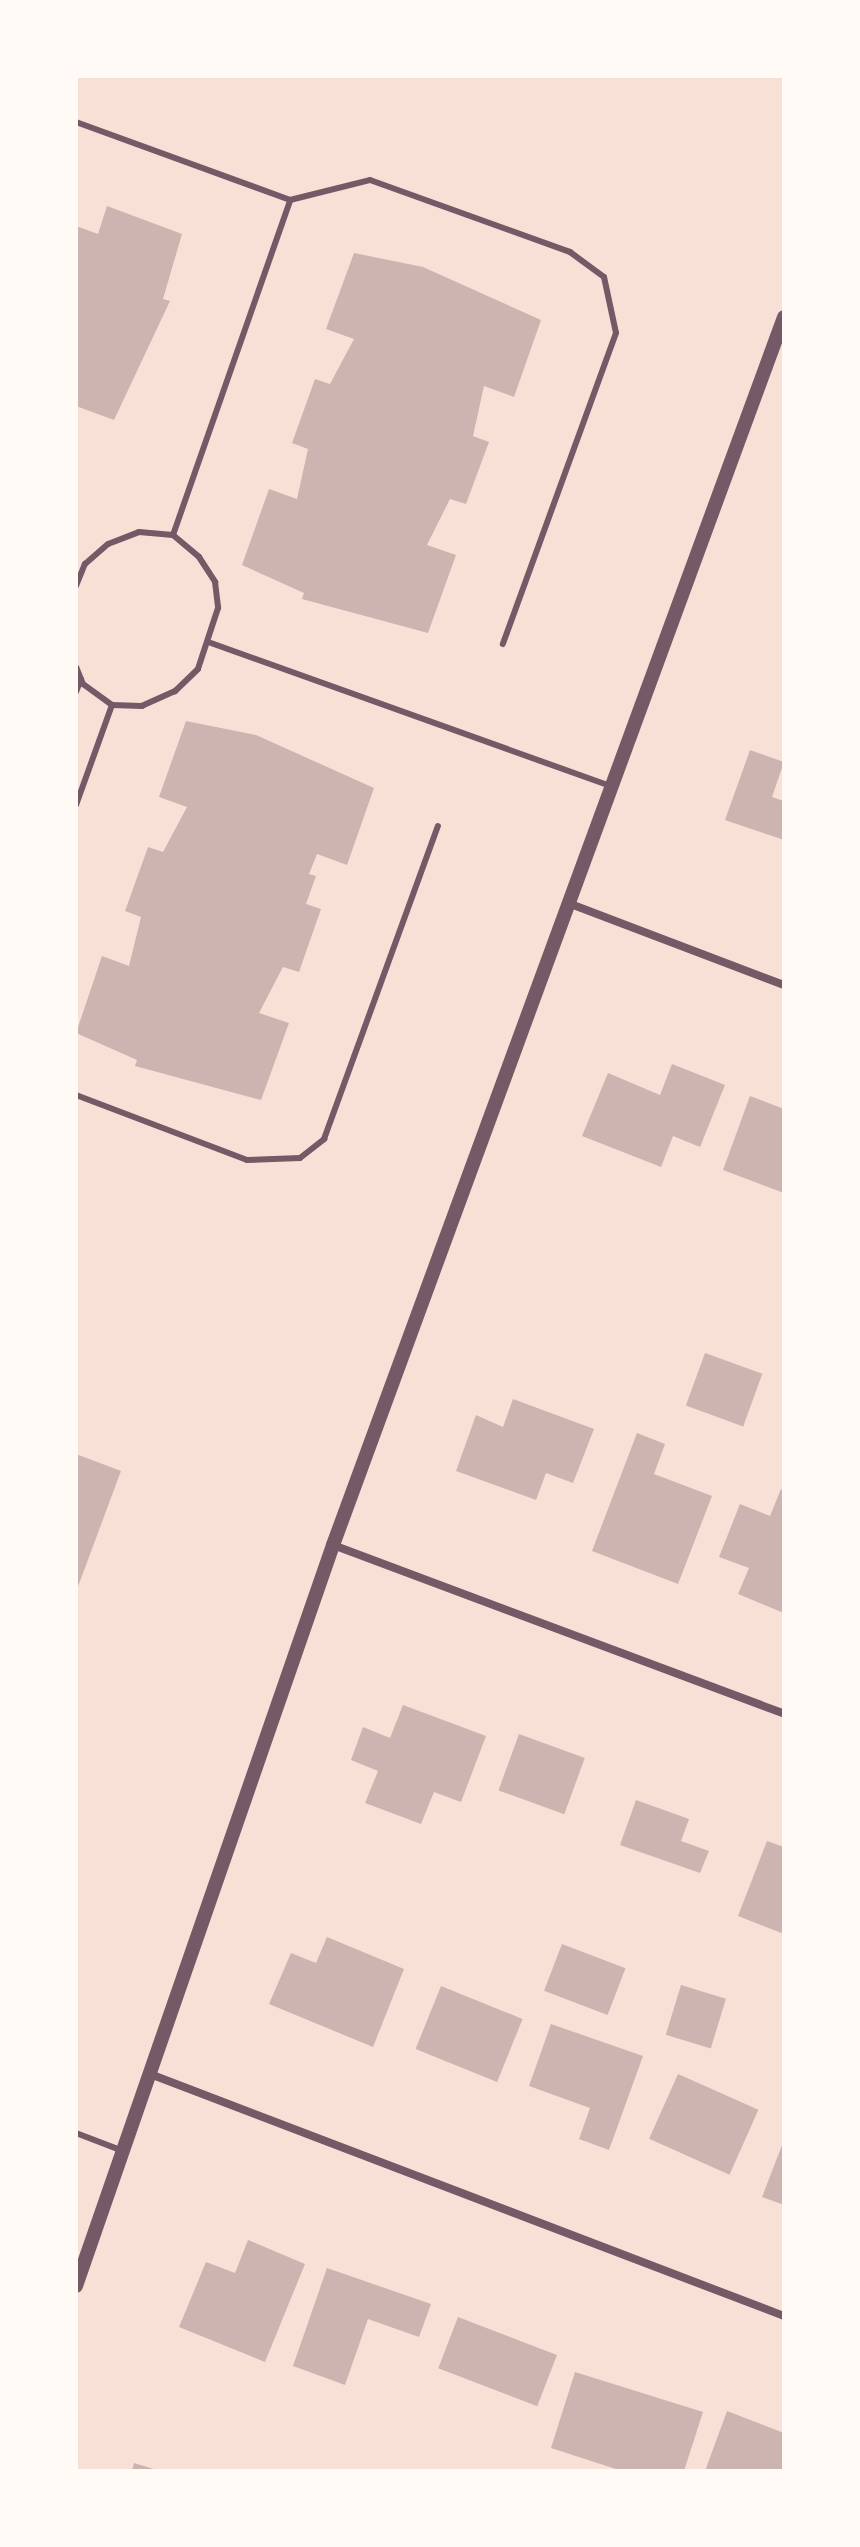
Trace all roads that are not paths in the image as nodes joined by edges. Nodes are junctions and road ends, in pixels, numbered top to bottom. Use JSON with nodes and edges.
{"nodes":[{"id":1,"x":76,"y":122,"type":"edge"},
{"id":2,"x":290,"y":200,"type":"junction"},
{"id":3,"x":784,"y":317,"type":"edge"},
{"id":4,"x":173,"y":535,"type":"junction"},
{"id":5,"x":76,"y":586,"type":"edge"},
{"id":6,"x":211,"y":643,"type":"junction"},
{"id":7,"x":503,"y":644,"type":"dead end"},
{"id":8,"x":76,"y":667,"type":"edge"},
{"id":9,"x":81,"y":679,"type":"junction"},
{"id":10,"x":76,"y":692,"type":"edge"},
{"id":11,"x":112,"y":705,"type":"junction"},
{"id":12,"x":612,"y":786,"type":"junction"},
{"id":13,"x":76,"y":805,"type":"edge"},
{"id":14,"x":438,"y":826,"type":"dead end"},
{"id":15,"x":568,"y":903,"type":"junction"},
{"id":16,"x":784,"y":985,"type":"edge"},
{"id":17,"x":76,"y":1095,"type":"edge"},
{"id":18,"x":333,"y":1545,"type":"junction"},
{"id":19,"x":784,"y":1714,"type":"edge"},
{"id":20,"x":150,"y":2074,"type":"junction"},
{"id":21,"x":76,"y":2133,"type":"edge"},
{"id":22,"x":123,"y":2151,"type":"junction"},
{"id":23,"x":76,"y":2286,"type":"edge"},
{"id":24,"x":784,"y":2316,"type":"edge"}],
"edges":[{"from":1,"to":2,"type":"lane"},
{"from":2,"to":4,"type":"lane"},
{"from":2,"to":7,"type":"lane"},
{"from":3,"to":12,"type":"street"},
{"from":4,"to":5,"type":"lane"},
{"from":4,"to":6,"type":"lane"},
{"from":6,"to":11,"type":"lane"},
{"from":6,"to":12,"type":"lane"},
{"from":8,"to":9,"type":"lane"},
{"from":9,"to":10,"type":"lane"},
{"from":9,"to":11,"type":"lane"},
{"from":11,"to":13,"type":"lane"},
{"from":12,"to":15,"type":"street"},
{"from":14,"to":17,"type":"lane"},
{"from":15,"to":16,"type":"street"},
{"from":15,"to":18,"type":"street"},
{"from":18,"to":19,"type":"street"},
{"from":18,"to":20,"type":"street"},
{"from":20,"to":22,"type":"street"},
{"from":20,"to":24,"type":"street"},
{"from":21,"to":22,"type":"lane"},
{"from":22,"to":23,"type":"street"}]}
